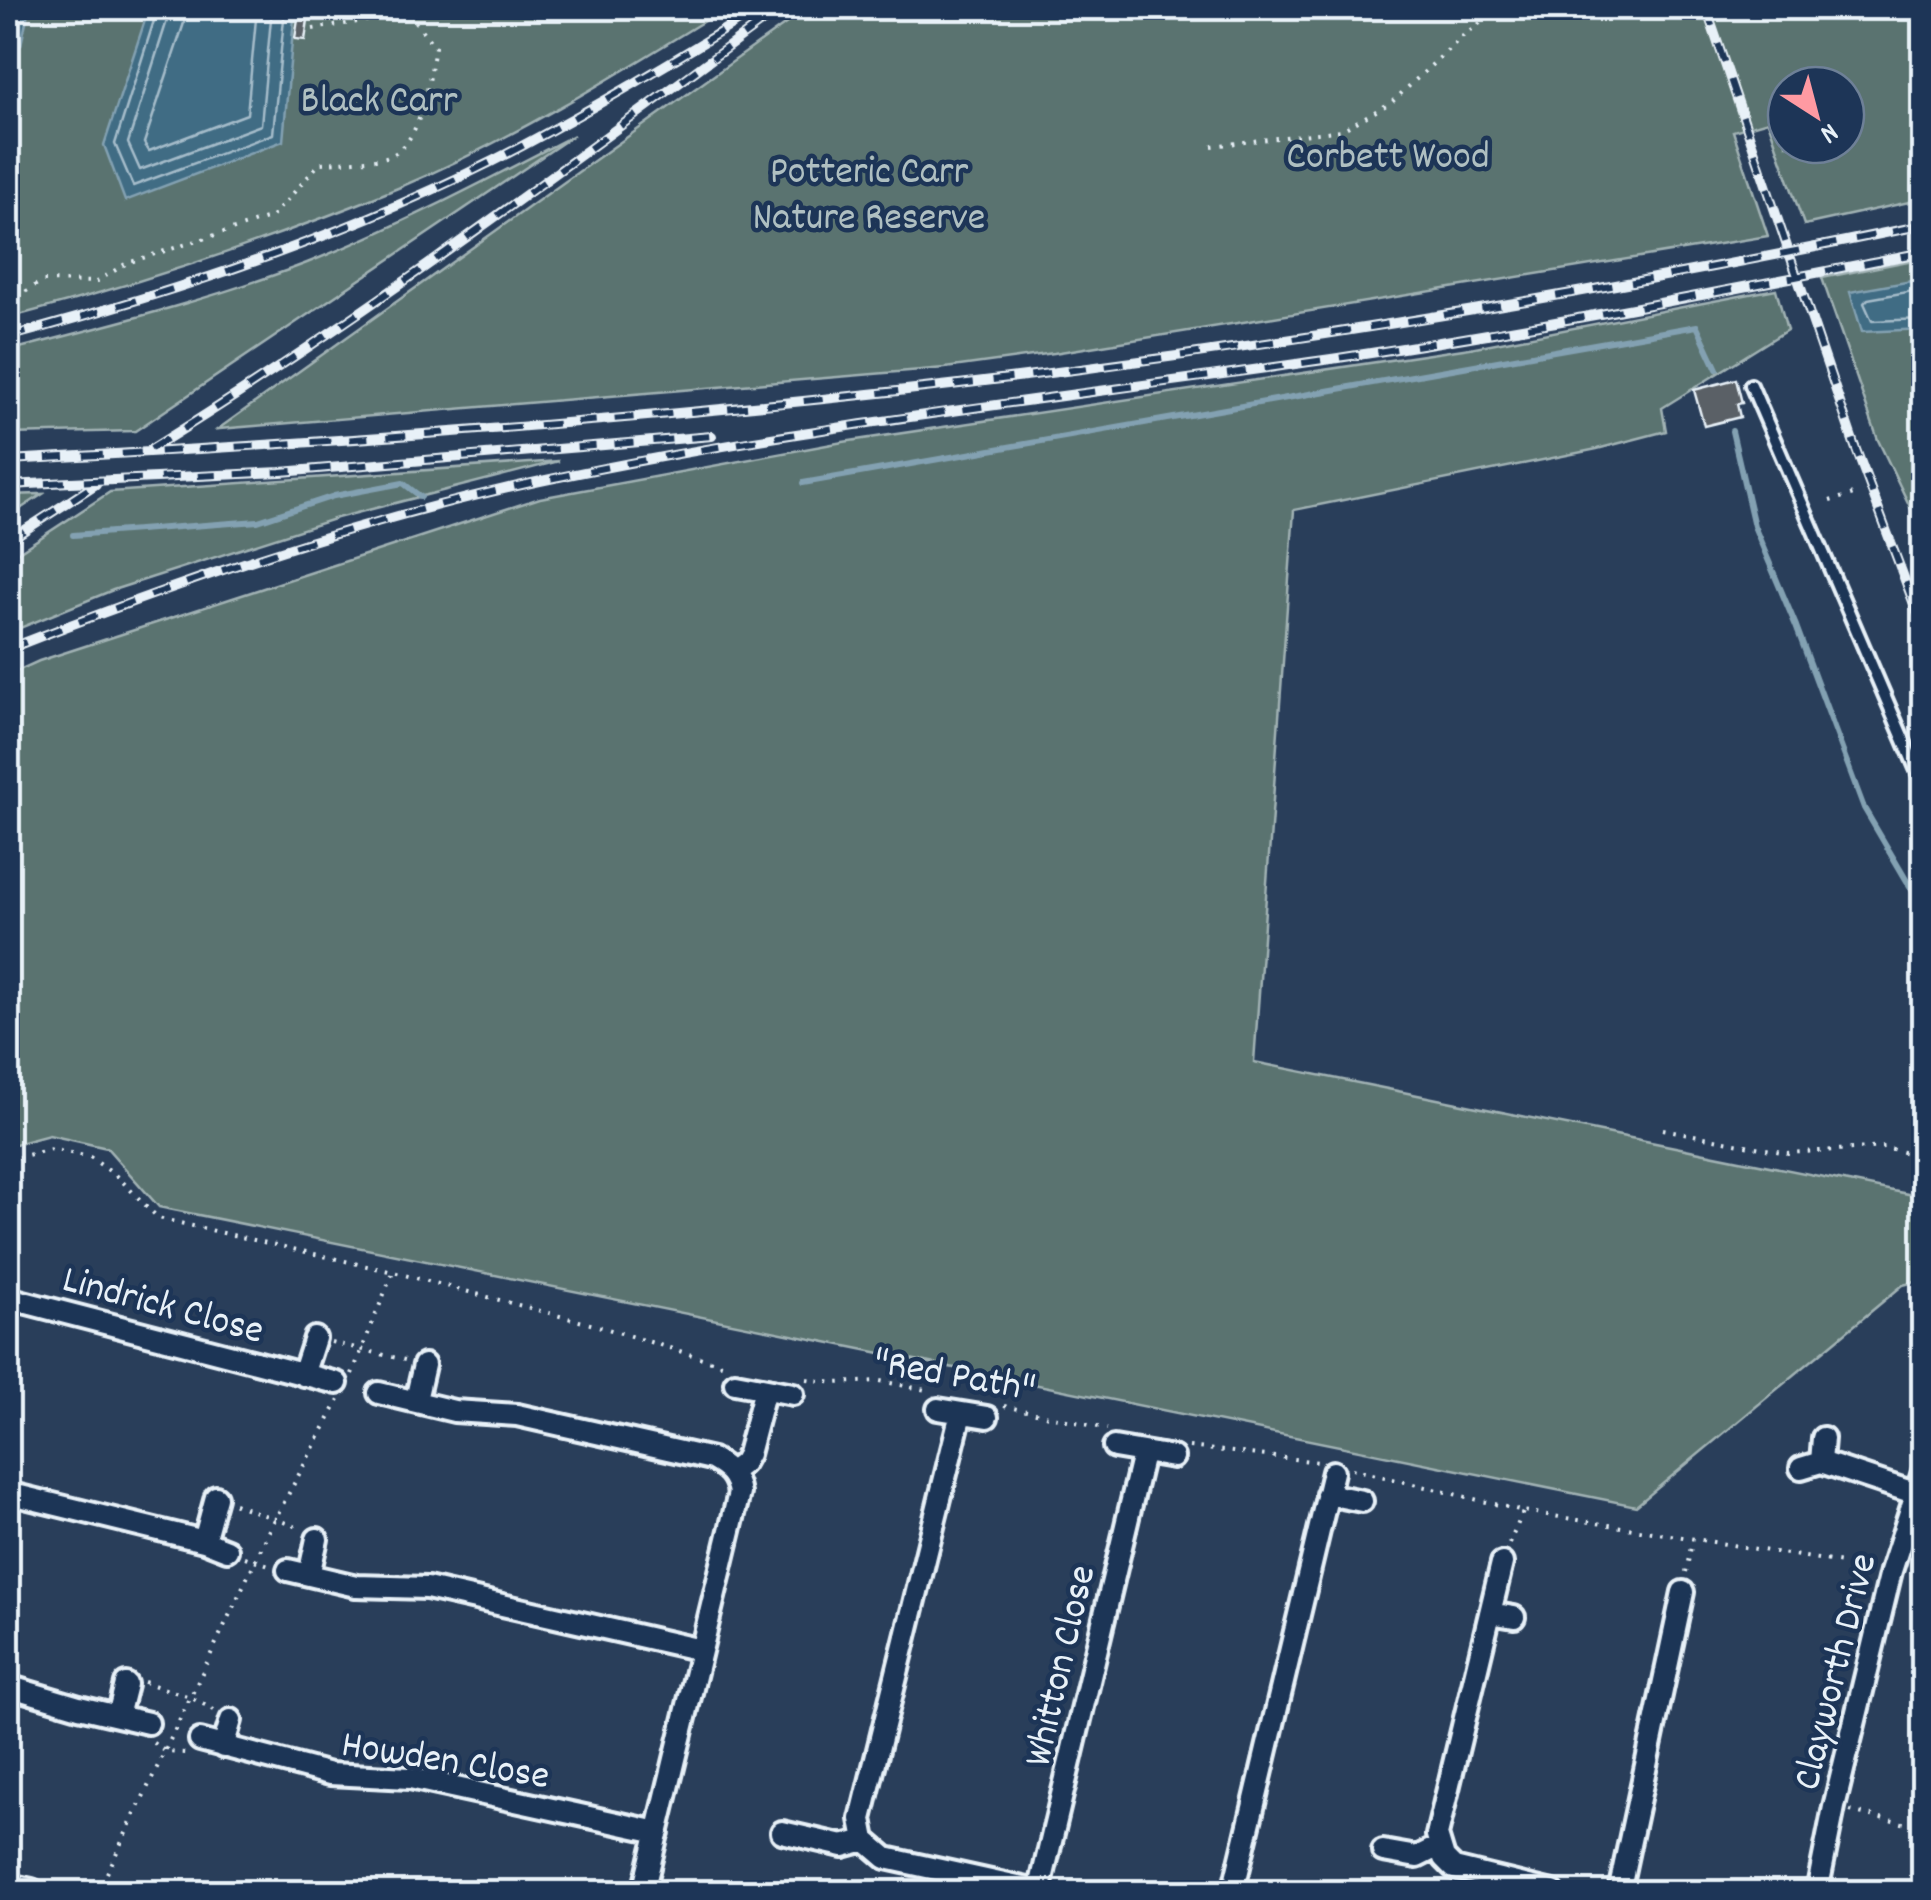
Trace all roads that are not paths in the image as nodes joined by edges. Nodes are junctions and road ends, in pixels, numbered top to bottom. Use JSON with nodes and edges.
{"nodes":[{"id":1,"x":1751,"y":385,"type":"dead end"},
{"id":2,"x":1924,"y":787,"type":"edge"},
{"id":3,"x":8,"y":1298,"type":"edge"},
{"id":4,"x":315,"y":1338,"type":"road end"},
{"id":5,"x":424,"y":1365,"type":"road end"},
{"id":6,"x":303,"y":1374,"type":"junction"},
{"id":7,"x":737,"y":1375,"type":"road end"},
{"id":8,"x":337,"y":1383,"type":"dead end"},
{"id":9,"x":795,"y":1386,"type":"road end"},
{"id":10,"x":765,"y":1389,"type":"junction"},
{"id":11,"x":379,"y":1392,"type":"dead end"},
{"id":12,"x":416,"y":1400,"type":"junction"},
{"id":13,"x":936,"y":1401,"type":"road end"},
{"id":14,"x":989,"y":1410,"type":"road end"},
{"id":15,"x":961,"y":1413,"type":"junction"},
{"id":16,"x":1823,"y":1438,"type":"dead end"},
{"id":17,"x":1117,"y":1440,"type":"road end"},
{"id":18,"x":1174,"y":1451,"type":"road end"},
{"id":19,"x":1142,"y":1454,"type":"junction"},
{"id":20,"x":1336,"y":1468,"type":"road end"},
{"id":21,"x":1924,"y":1469,"type":"edge"},
{"id":22,"x":731,"y":1472,"type":"junction"},
{"id":23,"x":8,"y":1493,"type":"edge"},
{"id":24,"x":1328,"y":1494,"type":"junction"},
{"id":25,"x":1917,"y":1494,"type":"junction"},
{"id":26,"x":216,"y":1497,"type":"road end"},
{"id":27,"x":1362,"y":1501,"type":"dead end"},
{"id":28,"x":317,"y":1539,"type":"road end"},
{"id":29,"x":204,"y":1541,"type":"junction"},
{"id":30,"x":227,"y":1550,"type":"road end"},
{"id":31,"x":1502,"y":1563,"type":"road end"},
{"id":32,"x":288,"y":1570,"type":"road end"},
{"id":33,"x":309,"y":1576,"type":"junction"},
{"id":34,"x":1683,"y":1592,"type":"road end"},
{"id":35,"x":1490,"y":1613,"type":"junction"},
{"id":36,"x":1514,"y":1617,"type":"dead end"},
{"id":37,"x":701,"y":1650,"type":"junction"},
{"id":38,"x":126,"y":1684,"type":"road end"},
{"id":39,"x":8,"y":1686,"type":"edge"},
{"id":40,"x":118,"y":1716,"type":"junction"},
{"id":41,"x":231,"y":1720,"type":"road end"},
{"id":42,"x":148,"y":1723,"type":"road end"},
{"id":43,"x":200,"y":1740,"type":"road end"},
{"id":44,"x":223,"y":1747,"type":"junction"},
{"id":45,"x":658,"y":1832,"type":"junction"},
{"id":46,"x":782,"y":1832,"type":"dead end"},
{"id":47,"x":865,"y":1840,"type":"junction"},
{"id":48,"x":1439,"y":1846,"type":"junction"},
{"id":49,"x":1383,"y":1851,"type":"dead end"},
{"id":50,"x":8,"y":1887,"type":"edge"},
{"id":51,"x":31,"y":1892,"type":"edge"},
{"id":52,"x":643,"y":1892,"type":"edge"},
{"id":53,"x":1040,"y":1892,"type":"edge"},
{"id":54,"x":1233,"y":1892,"type":"edge"},
{"id":55,"x":1553,"y":1892,"type":"edge"},
{"id":56,"x":1619,"y":1892,"type":"edge"},
{"id":57,"x":1817,"y":1892,"type":"edge"}],
"edges":[{"from":1,"to":2,"type":"lane"},
{"from":3,"to":6,"type":"street","name":"Lindrick Close"},
{"from":4,"to":6,"type":"street","name":"Lindrick Close"},
{"from":5,"to":12,"type":"street"},
{"from":6,"to":8,"type":"street","name":"Lindrick Close"},
{"from":7,"to":10,"type":"street"},
{"from":9,"to":10,"type":"street"},
{"from":10,"to":22,"type":"street"},
{"from":11,"to":12,"type":"street"},
{"from":12,"to":22,"type":"street"},
{"from":13,"to":15,"type":"street"},
{"from":14,"to":15,"type":"street"},
{"from":15,"to":47,"type":"street"},
{"from":16,"to":25,"type":"street"},
{"from":17,"to":19,"type":"street"},
{"from":18,"to":19,"type":"street"},
{"from":19,"to":53,"type":"street","name":"Whitton Close"},
{"from":20,"to":24,"type":"street"},
{"from":21,"to":25,"type":"street","name":"Clayworth Drive"},
{"from":22,"to":37,"type":"street"},
{"from":23,"to":29,"type":"street"},
{"from":24,"to":27,"type":"street"},
{"from":24,"to":54,"type":"street"},
{"from":25,"to":57,"type":"street","name":"Clayworth Drive"},
{"from":26,"to":29,"type":"street"},
{"from":28,"to":33,"type":"street"},
{"from":29,"to":30,"type":"street"},
{"from":31,"to":35,"type":"street"},
{"from":32,"to":33,"type":"street"},
{"from":33,"to":37,"type":"street"},
{"from":34,"to":56,"type":"street"},
{"from":35,"to":36,"type":"street"},
{"from":35,"to":48,"type":"street"},
{"from":37,"to":45,"type":"street"},
{"from":38,"to":40,"type":"street"},
{"from":39,"to":40,"type":"street"},
{"from":40,"to":42,"type":"street"},
{"from":41,"to":44,"type":"street"},
{"from":43,"to":44,"type":"street","name":"Howden Close"},
{"from":44,"to":45,"type":"street","name":"Howden Close"},
{"from":45,"to":52,"type":"street"},
{"from":46,"to":47,"type":"street","name":"Whitton Close"},
{"from":47,"to":53,"type":"street","name":"Whitton Close"},
{"from":48,"to":49,"type":"street"},
{"from":48,"to":55,"type":"street"},
{"from":50,"to":51,"type":"street"}]}
